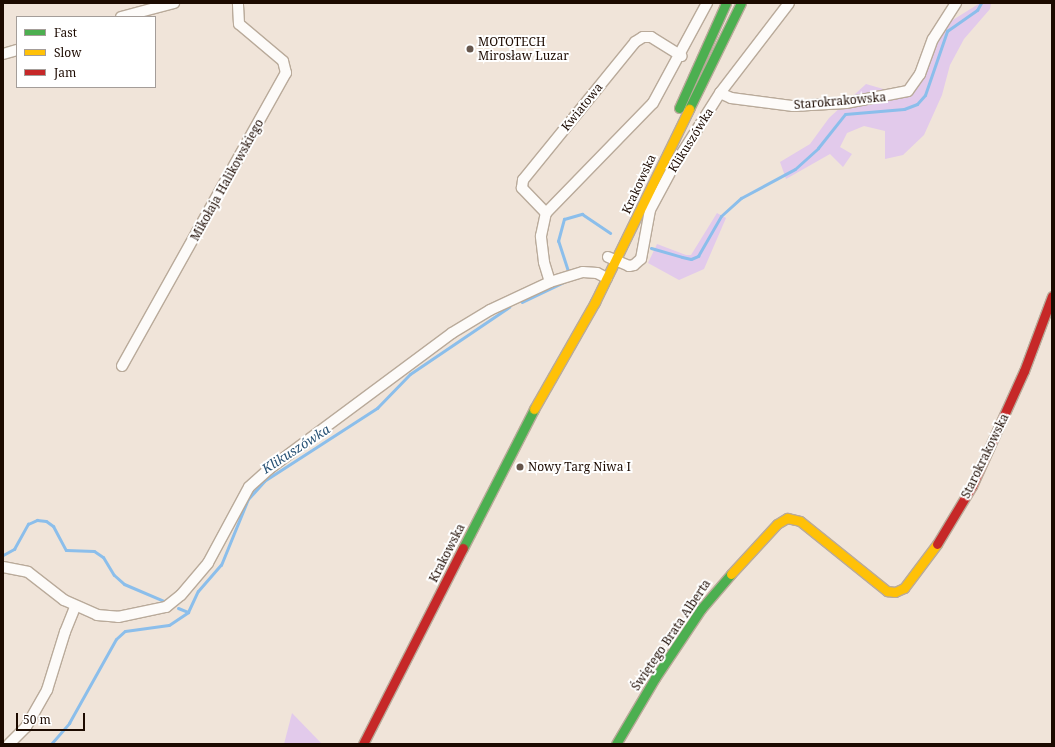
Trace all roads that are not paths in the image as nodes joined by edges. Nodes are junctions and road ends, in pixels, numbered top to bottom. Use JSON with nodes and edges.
{"nodes":[{"id":1,"x":174,"y":3,"type":"edge"},
{"id":2,"x":238,"y":3,"type":"edge"},
{"id":3,"x":707,"y":3,"type":"edge"},
{"id":4,"x":726,"y":3,"type":"edge"},
{"id":5,"x":741,"y":3,"type":"edge"},
{"id":6,"x":789,"y":3,"type":"edge"},
{"id":7,"x":956,"y":3,"type":"edge"},
{"id":8,"x":127,"y":16,"type":"edge"},
{"id":9,"x":16,"y":50,"type":"edge"},
{"id":10,"x":3,"y":54,"type":"edge"},
{"id":11,"x":681,"y":56,"type":"junction"},
{"id":12,"x":720,"y":93,"type":"junction"},
{"id":13,"x":546,"y":213,"type":"junction"},
{"id":14,"x":612,"y":259,"type":"junction"},
{"id":15,"x":603,"y":276,"type":"junction"},
{"id":16,"x":550,"y":282,"type":"junction"},
{"id":17,"x":1052,"y":296,"type":"edge"},
{"id":18,"x":122,"y":366,"type":"dead end"},
{"id":19,"x":3,"y":567,"type":"edge"},
{"id":20,"x":887,"y":591,"type":"joint"},
{"id":21,"x":75,"y":607,"type":"junction"},
{"id":22,"x":9,"y":744,"type":"edge"},
{"id":23,"x":363,"y":744,"type":"edge"},
{"id":24,"x":616,"y":744,"type":"edge"}],
"edges":[{"from":1,"to":8,"type":"street"},
{"from":2,"to":18,"type":"street","name":"Mikołaja Halikowskiego"},
{"from":3,"to":11,"type":"street"},
{"from":4,"to":14,"type":"main road","name":"Krakowska"},
{"from":5,"to":14,"type":"main road","name":"Krakowska"},
{"from":6,"to":12,"type":"street","name":"Klikuszówka"},
{"from":7,"to":12,"type":"street","name":"Starokrakowska"},
{"from":9,"to":10,"type":"street"},
{"from":11,"to":13,"type":"street"},
{"from":11,"to":13,"type":"street","name":"Kwiatowa"},
{"from":12,"to":14,"type":"street","name":"Klikuszówka"},
{"from":13,"to":16,"type":"street"},
{"from":14,"to":15,"type":"main road","name":"Krakowska"},
{"from":15,"to":16,"type":"street"},
{"from":15,"to":23,"type":"main road","name":"Krakowska"},
{"from":16,"to":21,"type":"street"},
{"from":17,"to":20,"type":"main road","name":"Starokrakowska"},
{"from":19,"to":21,"type":"street"},
{"from":20,"to":24,"type":"main road","name":"Świętego Brata Alberta"},
{"from":21,"to":22,"type":"street"}]}
